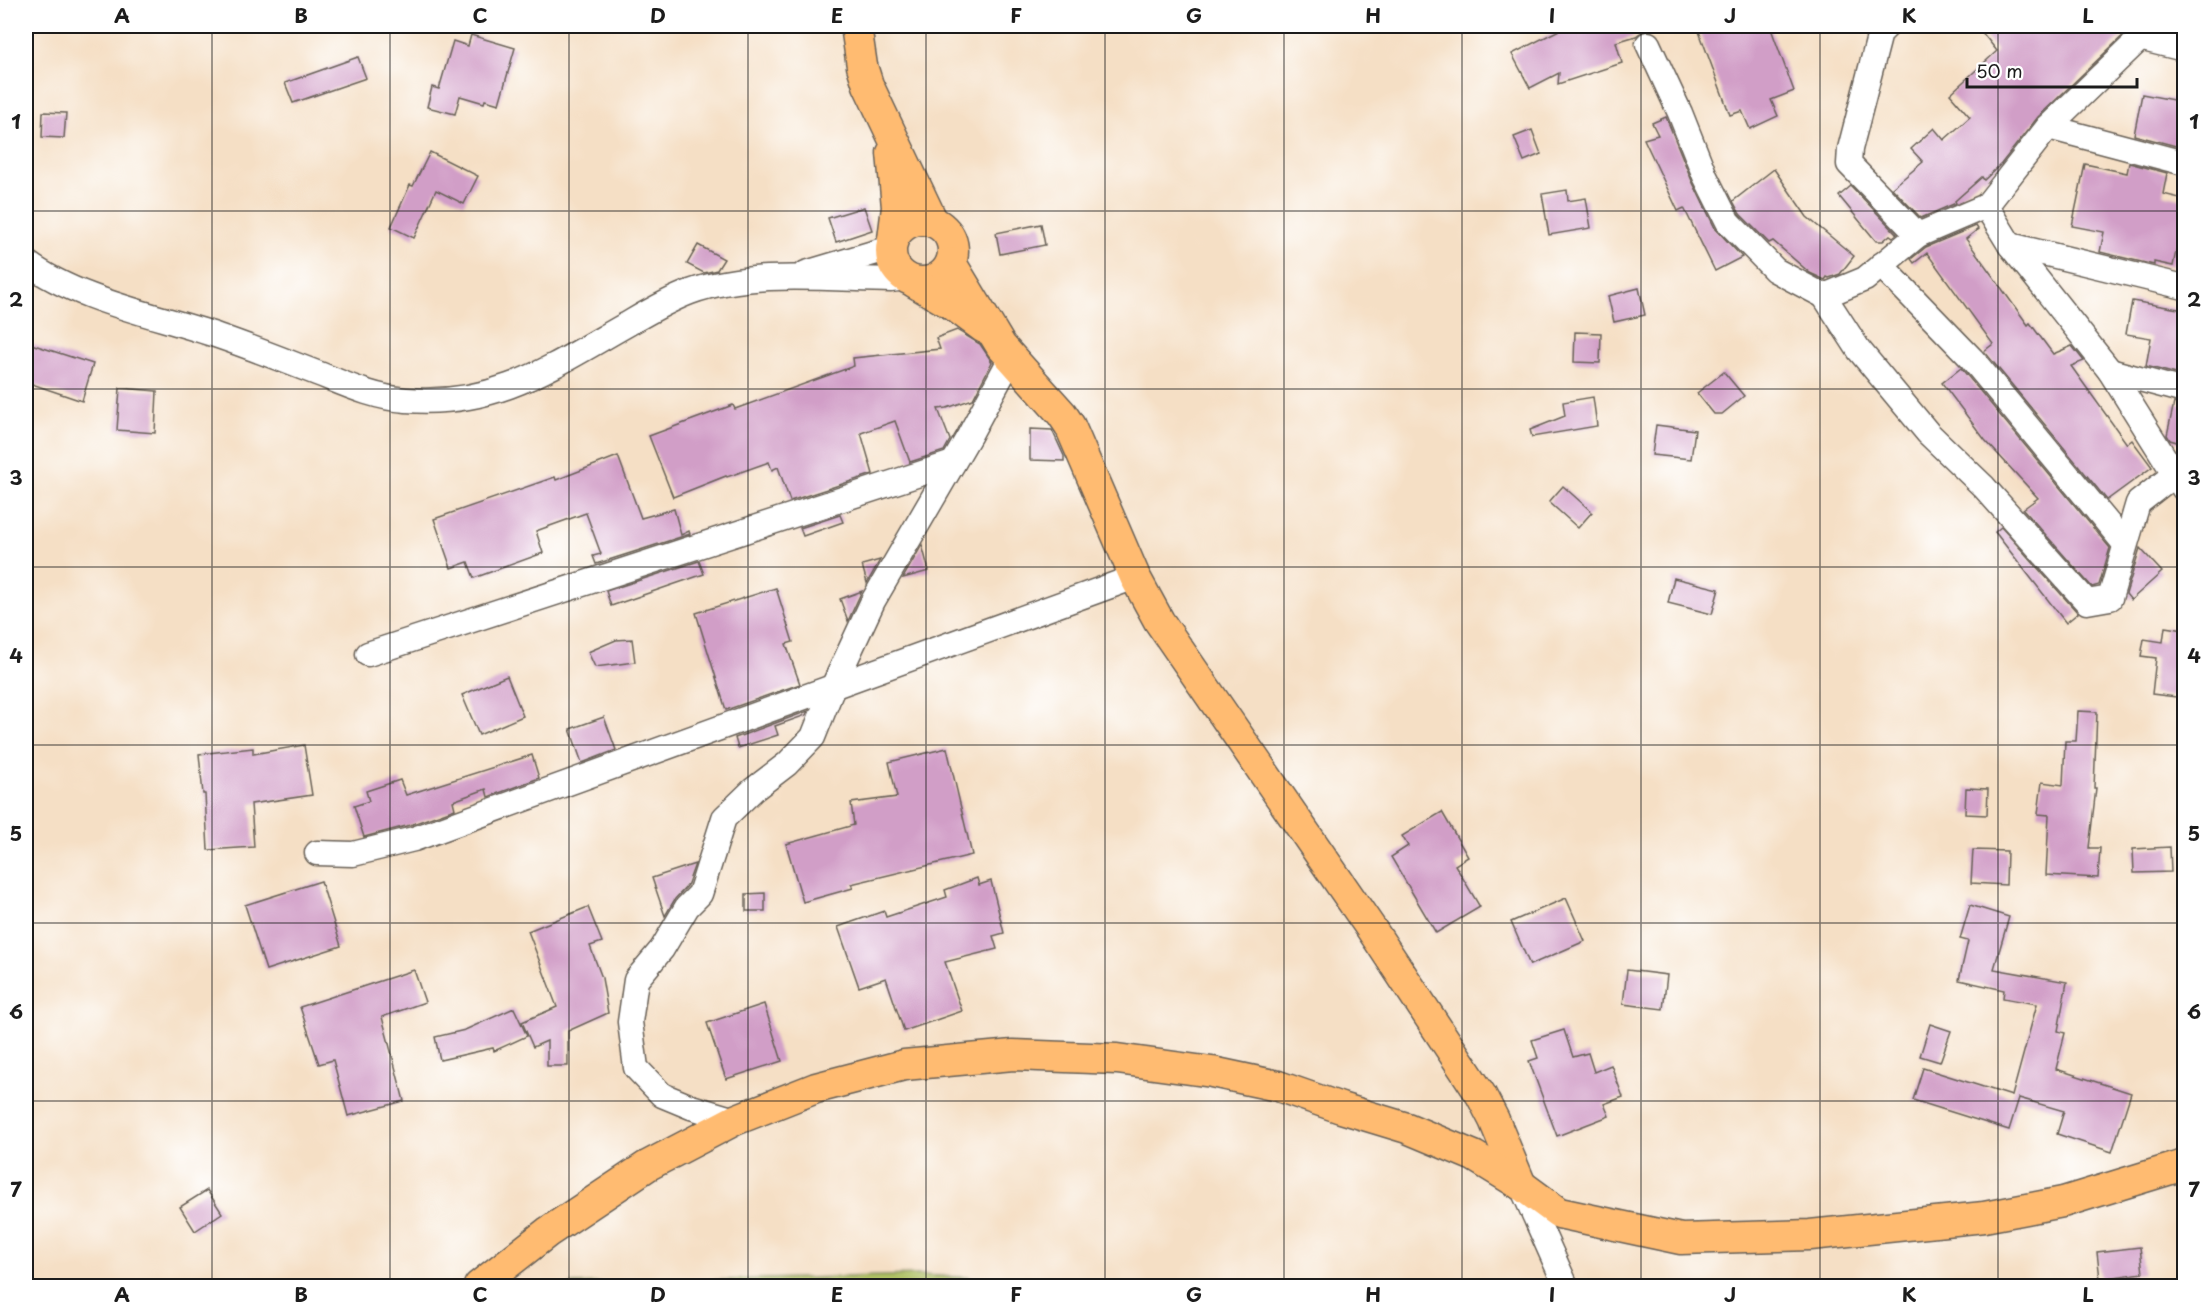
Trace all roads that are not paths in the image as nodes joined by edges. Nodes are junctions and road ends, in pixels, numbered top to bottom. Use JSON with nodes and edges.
{"nodes":[{"id":1,"x":856,"y":26,"type":"edge"},
{"id":2,"x":1887,"y":26,"type":"edge"},
{"id":3,"x":2146,"y":32,"type":"edge"},
{"id":4,"x":1648,"y":44,"type":"dead end"},
{"id":5,"x":2184,"y":49,"type":"edge"},
{"id":6,"x":2048,"y":127,"type":"junction"},
{"id":7,"x":891,"y":135,"type":"junction"},
{"id":8,"x":2184,"y":163,"type":"edge"},
{"id":9,"x":1986,"y":206,"type":"junction"},
{"id":10,"x":933,"y":222,"type":"junction"},
{"id":11,"x":1918,"y":235,"type":"junction"},
{"id":12,"x":892,"y":243,"type":"junction"},
{"id":13,"x":2010,"y":245,"type":"junction"},
{"id":14,"x":26,"y":262,"type":"edge"},
{"id":15,"x":951,"y":263,"type":"junction"},
{"id":16,"x":1881,"y":265,"type":"junction"},
{"id":17,"x":790,"y":278,"type":"junction"},
{"id":18,"x":909,"y":280,"type":"junction"},
{"id":19,"x":2184,"y":287,"type":"edge"},
{"id":20,"x":1824,"y":296,"type":"junction"},
{"id":21,"x":1003,"y":347,"type":"junction"},
{"id":22,"x":2110,"y":371,"type":"junction"},
{"id":23,"x":2184,"y":391,"type":"edge"},
{"id":24,"x":953,"y":463,"type":"junction"},
{"id":25,"x":2180,"y":481,"type":"edge"},
{"id":26,"x":2125,"y":544,"type":"junction"},
{"id":27,"x":1135,"y":577,"type":"junction"},
{"id":28,"x":368,"y":654,"type":"dead end"},
{"id":29,"x":833,"y":687,"type":"junction"},
{"id":30,"x":316,"y":853,"type":"dead end"},
{"id":31,"x":735,"y":1120,"type":"junction"},
{"id":32,"x":2184,"y":1165,"type":"edge"},
{"id":33,"x":1521,"y":1185,"type":"junction"},
{"id":34,"x":479,"y":1287,"type":"edge"},
{"id":35,"x":1566,"y":1287,"type":"edge"}],
"edges":[{"from":1,"to":7,"type":"main road"},
{"from":2,"to":11,"type":"street"},
{"from":3,"to":5,"type":"street"},
{"from":3,"to":6,"type":"street"},
{"from":4,"to":20,"type":"street"},
{"from":6,"to":8,"type":"street"},
{"from":6,"to":9,"type":"street"},
{"from":7,"to":10,"type":"main road"},
{"from":7,"to":12,"type":"main road"},
{"from":9,"to":11,"type":"street"},
{"from":9,"to":13,"type":"street"},
{"from":10,"to":12,"type":"main road"},
{"from":10,"to":15,"type":"main road"},
{"from":11,"to":16,"type":"street"},
{"from":12,"to":17,"type":"street"},
{"from":12,"to":18,"type":"main road"},
{"from":13,"to":19,"type":"street"},
{"from":13,"to":22,"type":"street"},
{"from":14,"to":17,"type":"street"},
{"from":15,"to":18,"type":"main road"},
{"from":15,"to":21,"type":"main road"},
{"from":16,"to":20,"type":"street"},
{"from":16,"to":26,"type":"street"},
{"from":17,"to":18,"type":"street"},
{"from":18,"to":21,"type":"main road"},
{"from":20,"to":26,"type":"street"},
{"from":21,"to":24,"type":"street"},
{"from":21,"to":27,"type":"main road"},
{"from":22,"to":23,"type":"street"},
{"from":22,"to":25,"type":"street"},
{"from":24,"to":28,"type":"street"},
{"from":24,"to":29,"type":"street"},
{"from":25,"to":26,"type":"street"},
{"from":27,"to":29,"type":"street"},
{"from":27,"to":33,"type":"main road"},
{"from":29,"to":30,"type":"street"},
{"from":29,"to":31,"type":"street"},
{"from":31,"to":33,"type":"main road"},
{"from":31,"to":34,"type":"main road"},
{"from":32,"to":33,"type":"main road"},
{"from":33,"to":35,"type":"street"}]}
